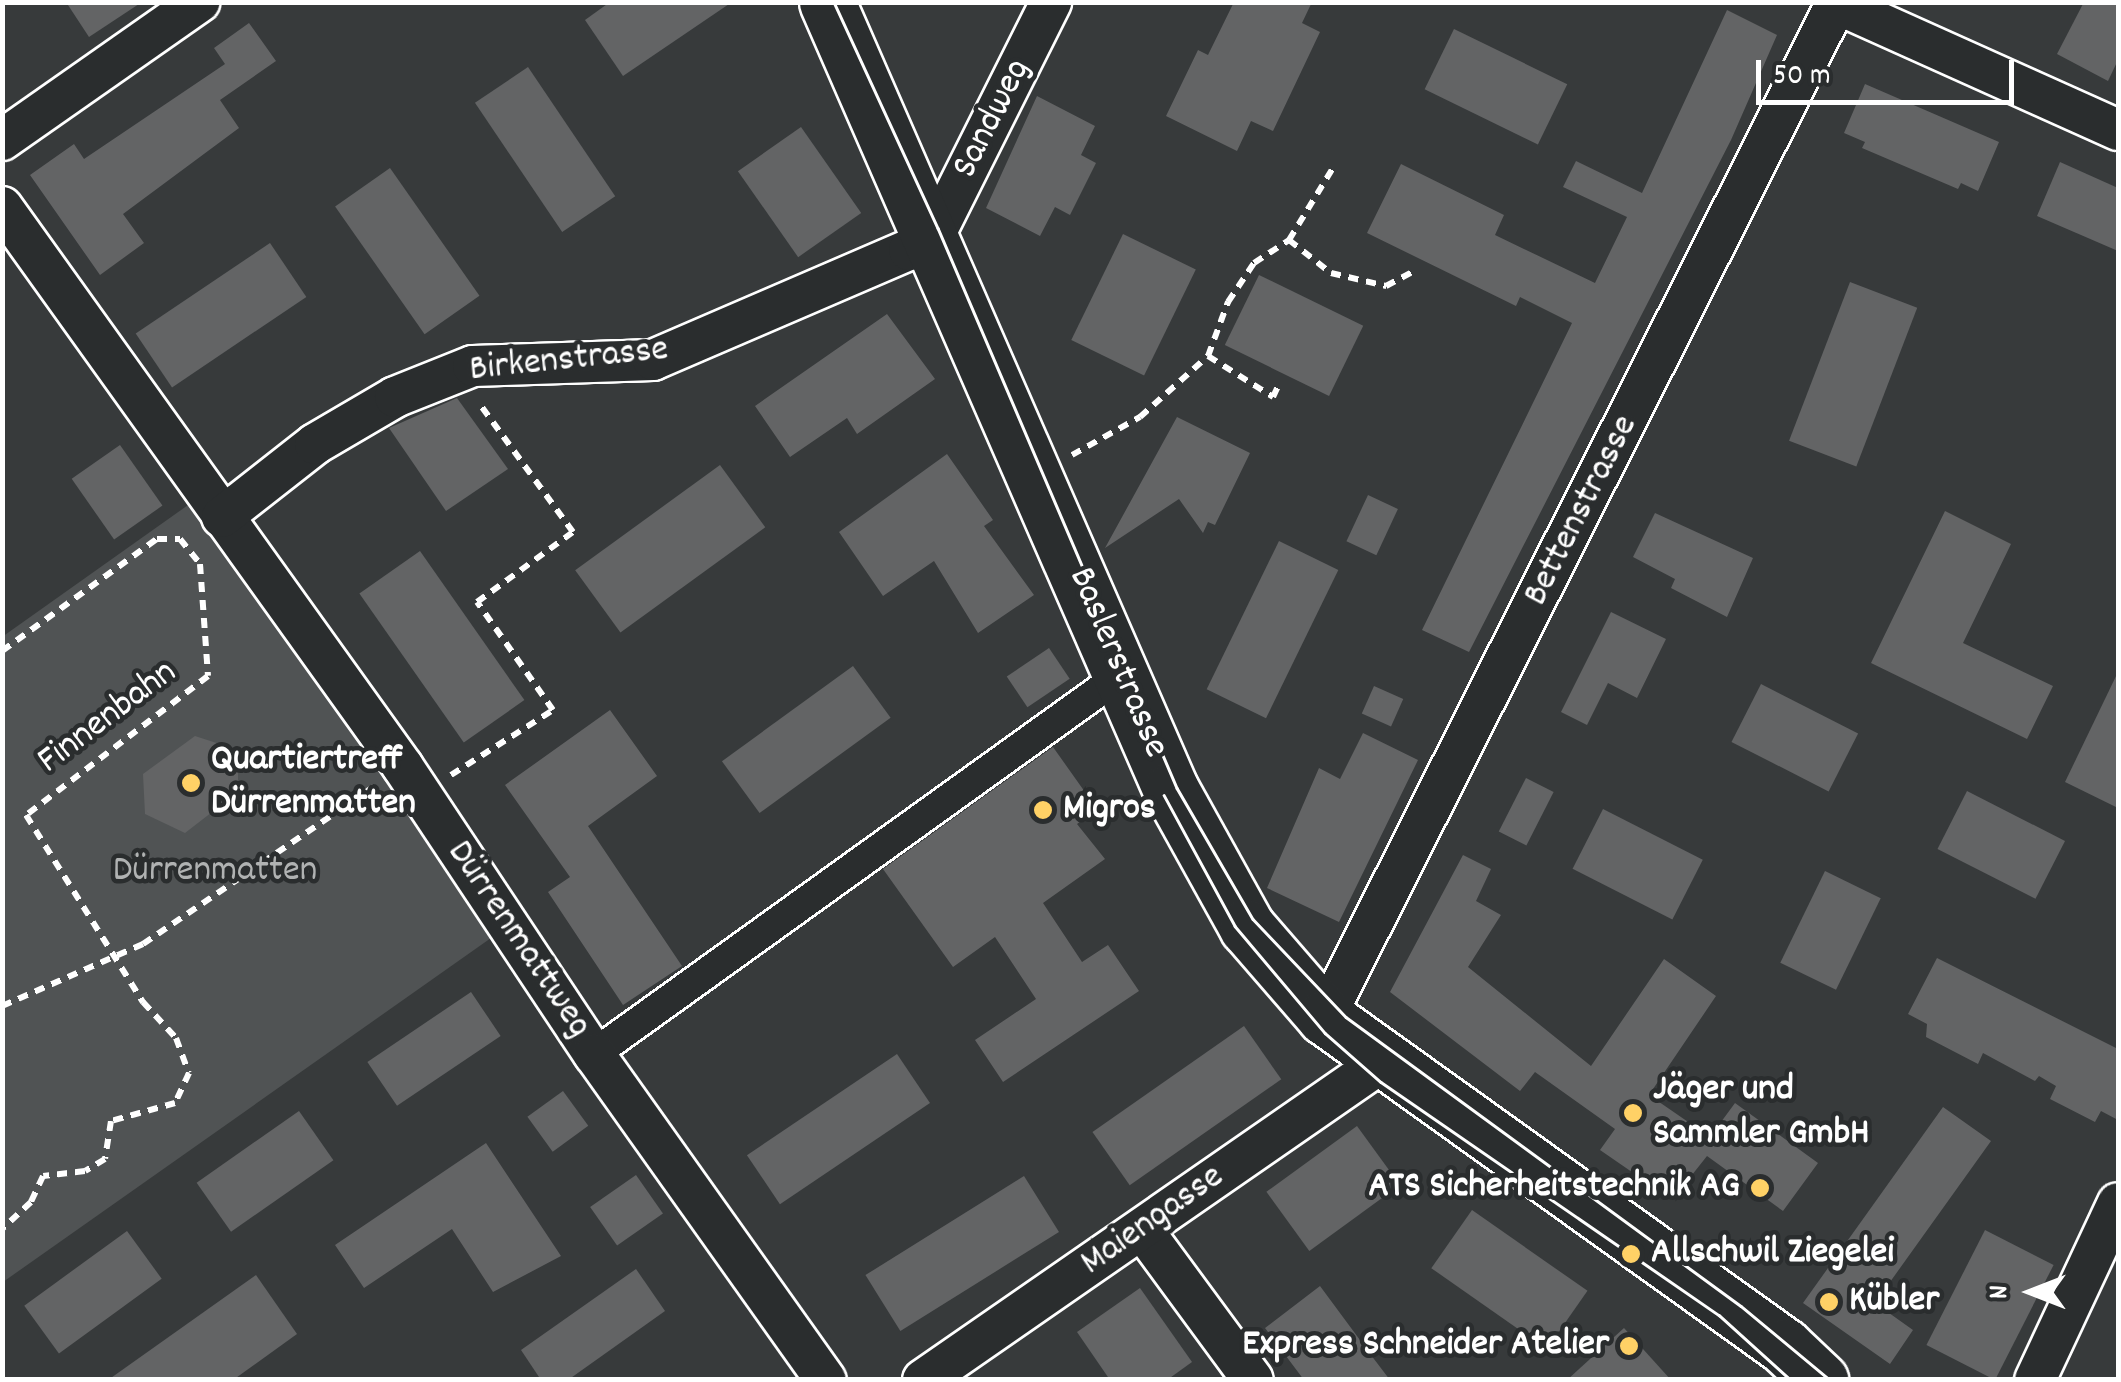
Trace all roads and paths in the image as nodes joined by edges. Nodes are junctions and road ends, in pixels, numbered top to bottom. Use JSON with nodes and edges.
{"nodes":[{"id":1,"x":199,"y":2,"type":"edge"},
{"id":2,"x":828,"y":2,"type":"edge"},
{"id":3,"x":1051,"y":2,"type":"edge"},
{"id":4,"x":1835,"y":3,"type":"edge"},
{"id":5,"x":2118,"y":130,"type":"edge"},
{"id":6,"x":2,"y":140,"type":"edge"},
{"id":7,"x":1333,"y":168,"type":"dead end"},
{"id":8,"x":2,"y":206,"type":"edge"},
{"id":9,"x":933,"y":234,"type":"junction"},
{"id":10,"x":1289,"y":240,"type":"junction"},
{"id":11,"x":1412,"y":272,"type":"dead end"},
{"id":12,"x":1208,"y":356,"type":"junction"},
{"id":13,"x":457,"y":372,"type":"junction"},
{"id":14,"x":1279,"y":384,"type":"dead end"},
{"id":15,"x":1036,"y":475,"type":"junction"},
{"id":16,"x":222,"y":517,"type":"junction"},
{"id":17,"x":2,"y":651,"type":"edge"},
{"id":18,"x":1121,"y":675,"type":"junction"},
{"id":19,"x":411,"y":781,"type":"junction"},
{"id":20,"x":119,"y":955,"type":"junction"},
{"id":21,"x":2,"y":1006,"type":"edge"},
{"id":22,"x":1325,"y":1018,"type":"junction"},
{"id":23,"x":594,"y":1054,"type":"junction"},
{"id":24,"x":1382,"y":1062,"type":"junction"},
{"id":25,"x":2118,"y":1203,"type":"edge"},
{"id":26,"x":1142,"y":1229,"type":"junction"},
{"id":27,"x":2,"y":1230,"type":"edge"},
{"id":28,"x":1719,"y":1302,"type":"junction"},
{"id":29,"x":826,"y":1380,"type":"edge"},
{"id":30,"x":923,"y":1380,"type":"edge"},
{"id":31,"x":1253,"y":1380,"type":"edge"},
{"id":32,"x":1785,"y":1380,"type":"edge"},
{"id":33,"x":1820,"y":1380,"type":"edge"},
{"id":34,"x":2035,"y":1380,"type":"edge"}],
"edges":[{"from":1,"to":6,"type":"street"},
{"from":2,"to":9,"type":"main road","name":"Baslerstrasse"},
{"from":3,"to":9,"type":"street","name":"Sandweg"},
{"from":4,"to":5,"type":"street"},
{"from":4,"to":22,"type":"street","name":"Bettenstrasse"},
{"from":7,"to":10,"type":"path"},
{"from":8,"to":16,"type":"street","name":"Dürrenmattweg"},
{"from":9,"to":13,"type":"street","name":"Birkenstrasse"},
{"from":9,"to":15,"type":"main road","name":"Baslerstrasse"},
{"from":10,"to":11,"type":"path"},
{"from":10,"to":12,"type":"path"},
{"from":12,"to":14,"type":"path"},
{"from":12,"to":15,"type":"path"},
{"from":13,"to":16,"type":"street","name":"Birkenstrasse"},
{"from":13,"to":19,"type":"path"},
{"from":15,"to":18,"type":"main road","name":"Baslerstrasse"},
{"from":16,"to":19,"type":"street","name":"Dürrenmattweg"},
{"from":17,"to":20,"type":"path","name":"Finnenbahn"},
{"from":18,"to":22,"type":"main road","name":"Baslerstrasse"},
{"from":18,"to":23,"type":"street"},
{"from":19,"to":20,"type":"path"},
{"from":19,"to":23,"type":"street","name":"Dürrenmattweg"},
{"from":20,"to":21,"type":"path"},
{"from":20,"to":27,"type":"path","name":"Finnenbahn"},
{"from":22,"to":24,"type":"main road","name":"Baslerstrasse"},
{"from":23,"to":29,"type":"street","name":"Dürrenmattweg"},
{"from":24,"to":26,"type":"street","name":"Maiengasse"},
{"from":24,"to":28,"type":"main road","name":"Baslerstrasse"},
{"from":25,"to":34,"type":"street"},
{"from":26,"to":30,"type":"street","name":"Maiengasse"},
{"from":26,"to":31,"type":"street"},
{"from":28,"to":32,"type":"main road","name":"Baslerstrasse"},
{"from":28,"to":33,"type":"main road","name":"Baslerstrasse"}]}
